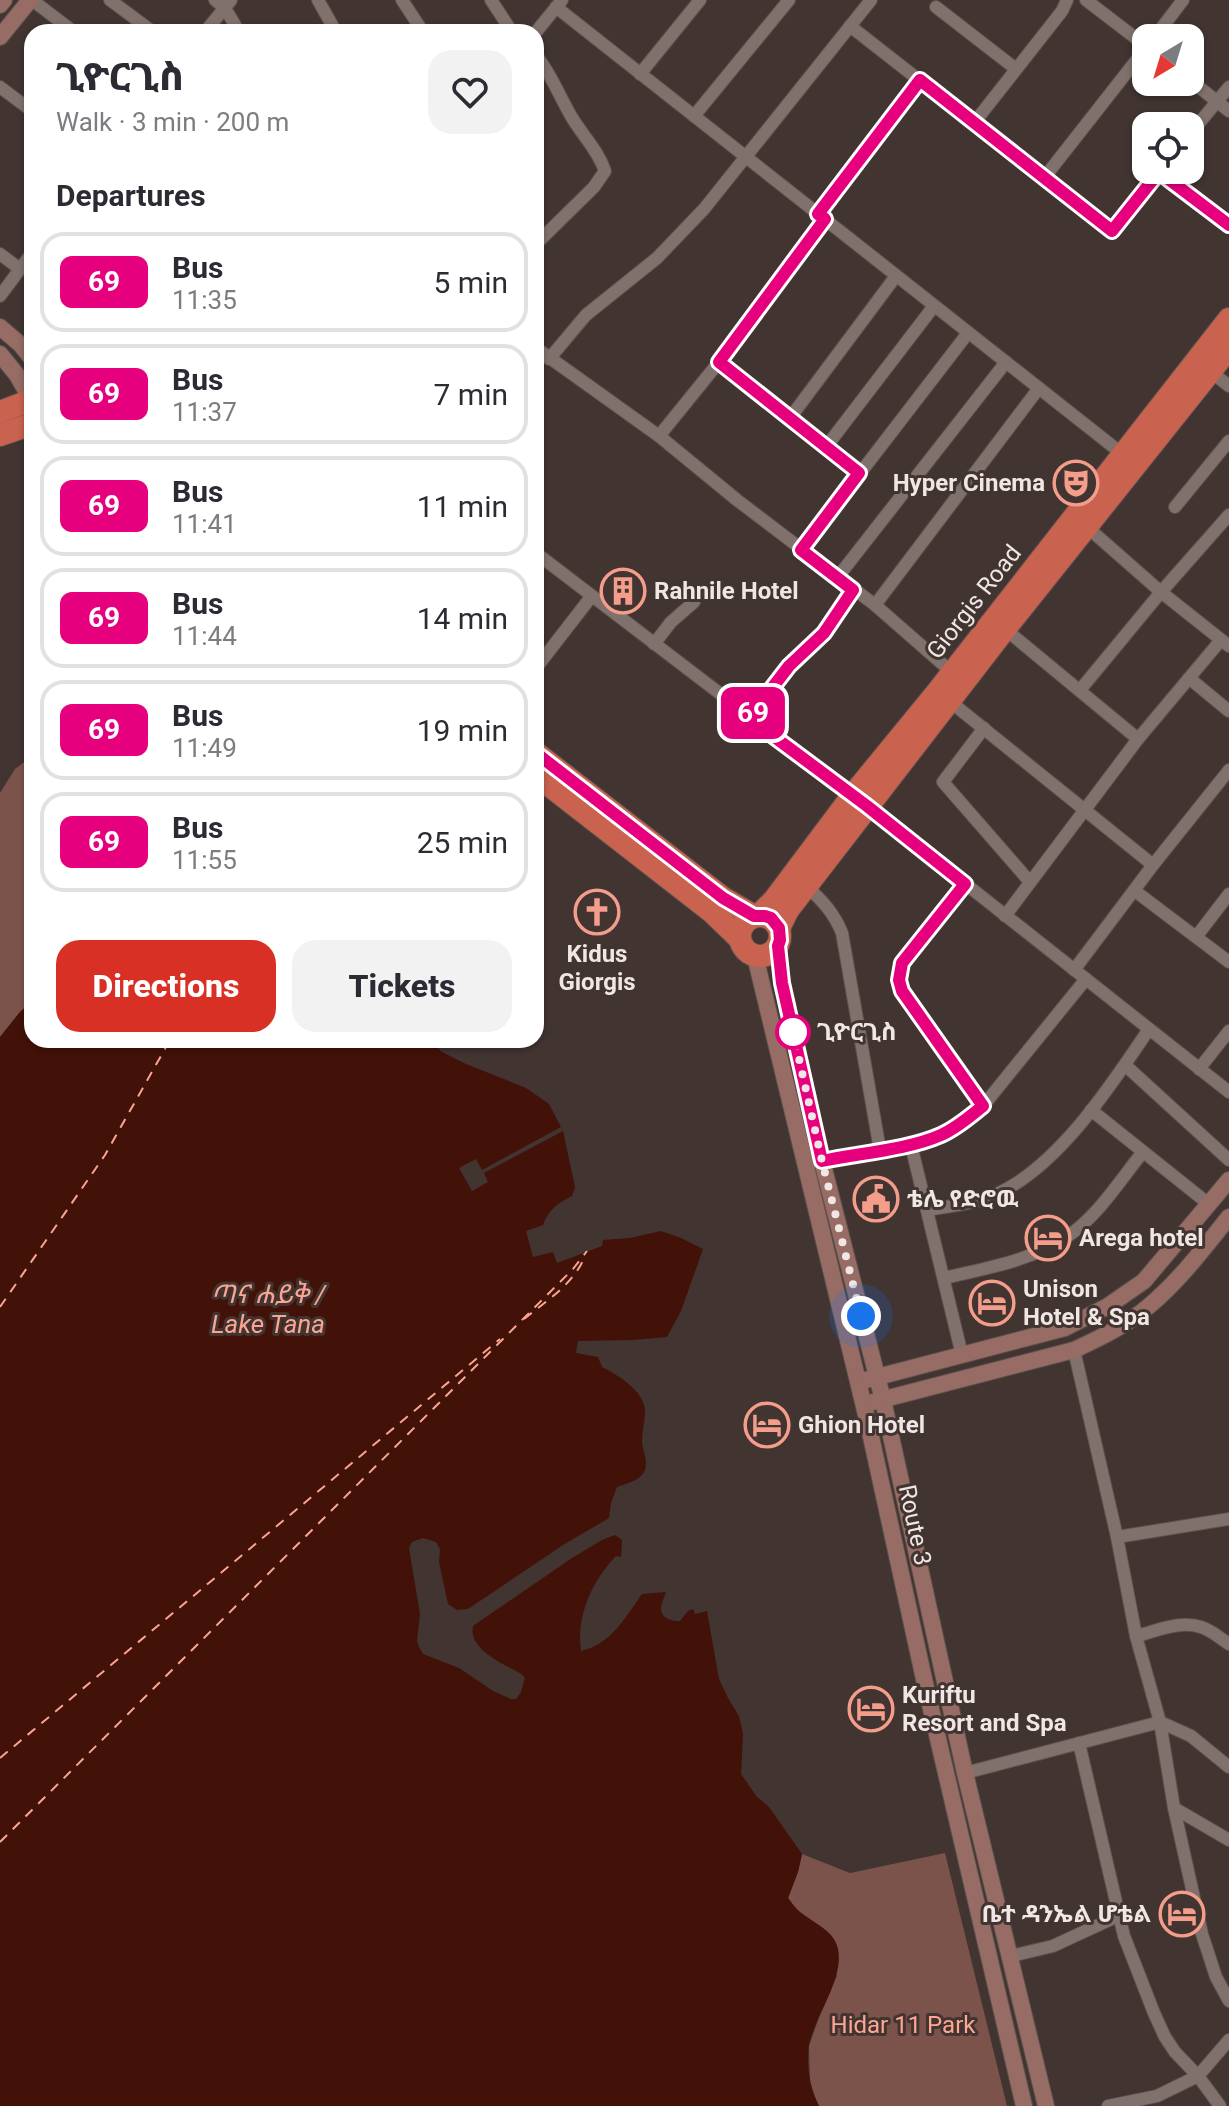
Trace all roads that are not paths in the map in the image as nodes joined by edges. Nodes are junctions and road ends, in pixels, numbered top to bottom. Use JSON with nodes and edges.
{"nodes":[{"id":1,"x":31,"y":0,"type":"edge"},
{"id":2,"x":110,"y":0,"type":"edge"},
{"id":3,"x":318,"y":0,"type":"edge"},
{"id":4,"x":402,"y":0,"type":"edge"},
{"id":5,"x":491,"y":0,"type":"edge"},
{"id":6,"x":542,"y":0,"type":"edge"},
{"id":7,"x":700,"y":0,"type":"edge"},
{"id":8,"x":789,"y":0,"type":"edge"},
{"id":9,"x":871,"y":0,"type":"edge"},
{"id":10,"x":1067,"y":0,"type":"edge"},
{"id":11,"x":1086,"y":0,"type":"edge"},
{"id":12,"x":1183,"y":0,"type":"edge"},
{"id":13,"x":224,"y":3,"type":"edge"},
{"id":14,"x":557,"y":7,"type":"edge"},
{"id":15,"x":936,"y":7,"type":"dead end"},
{"id":16,"x":63,"y":24,"type":"edge"},
{"id":17,"x":142,"y":24,"type":"edge"},
{"id":18,"x":210,"y":24,"type":"edge"},
{"id":19,"x":235,"y":24,"type":"edge"},
{"id":20,"x":332,"y":24,"type":"edge"},
{"id":21,"x":418,"y":24,"type":"edge"},
{"id":22,"x":507,"y":24,"type":"edge"},
{"id":23,"x":543,"y":24,"type":"edge"},
{"id":24,"x":1165,"y":24,"type":"edge"},
{"id":25,"x":850,"y":26,"type":"junction"},
{"id":26,"x":1132,"y":36,"type":"edge"},
{"id":27,"x":0,"y":37,"type":"edge"},
{"id":28,"x":1132,"y":65,"type":"edge"},
{"id":29,"x":544,"y":67,"type":"edge"},
{"id":30,"x":1016,"y":69,"type":"junction"},
{"id":31,"x":640,"y":74,"type":"junction"},
{"id":32,"x":920,"y":80,"type":"junction"},
{"id":33,"x":0,"y":87,"type":"edge"},
{"id":34,"x":1229,"y":87,"type":"edge"},
{"id":35,"x":1204,"y":91,"type":"edge"},
{"id":36,"x":1217,"y":101,"type":"junction"},
{"id":37,"x":24,"y":105,"type":"edge"},
{"id":38,"x":1229,"y":111,"type":"edge"},
{"id":39,"x":694,"y":116,"type":"junction"},
{"id":40,"x":1204,"y":117,"type":"edge"},
{"id":41,"x":974,"y":123,"type":"junction"},
{"id":42,"x":746,"y":157,"type":"junction"},
{"id":43,"x":1044,"y":178,"type":"junction"},
{"id":44,"x":1150,"y":184,"type":"edge"},
{"id":45,"x":1177,"y":184,"type":"edge"},
{"id":46,"x":821,"y":217,"type":"junction"},
{"id":47,"x":1229,"y":225,"type":"edge"},
{"id":48,"x":544,"y":236,"type":"edge"},
{"id":49,"x":0,"y":254,"type":"edge"},
{"id":50,"x":24,"y":264,"type":"edge"},
{"id":51,"x":20,"y":269,"type":"junction"},
{"id":52,"x":896,"y":276,"type":"junction"},
{"id":53,"x":0,"y":296,"type":"edge"},
{"id":54,"x":934,"y":306,"type":"junction"},
{"id":55,"x":0,"y":327,"type":"edge"},
{"id":56,"x":1227,"y":332,"type":"edge"},
{"id":57,"x":968,"y":333,"type":"junction"},
{"id":58,"x":24,"y":349,"type":"edge"},
{"id":59,"x":0,"y":354,"type":"edge"},
{"id":60,"x":544,"y":355,"type":"edge"},
{"id":61,"x":549,"y":359,"type":"junction"},
{"id":62,"x":719,"y":362,"type":"junction"},
{"id":63,"x":1006,"y":362,"type":"junction"},
{"id":64,"x":1210,"y":371,"type":"junction"},
{"id":65,"x":1229,"y":386,"type":"edge"},
{"id":66,"x":24,"y":388,"type":"edge"},
{"id":67,"x":1039,"y":388,"type":"junction"},
{"id":68,"x":24,"y":402,"type":"edge"},
{"id":69,"x":0,"y":412,"type":"edge"},
{"id":70,"x":790,"y":418,"type":"junction"},
{"id":71,"x":24,"y":427,"type":"edge"},
{"id":72,"x":0,"y":435,"type":"edge"},
{"id":73,"x":659,"y":436,"type":"junction"},
{"id":74,"x":1229,"y":441,"type":"edge"},
{"id":75,"x":826,"y":447,"type":"junction"},
{"id":76,"x":1129,"y":460,"type":"junction"},
{"id":77,"x":859,"y":473,"type":"junction"},
{"id":78,"x":1175,"y":507,"type":"dead end"},
{"id":79,"x":1229,"y":515,"type":"edge"},
{"id":80,"x":1087,"y":527,"type":"junction"},
{"id":81,"x":801,"y":550,"type":"junction"},
{"id":82,"x":544,"y":559,"type":"edge"},
{"id":83,"x":837,"y":578,"type":"junction"},
{"id":84,"x":853,"y":590,"type":"junction"},
{"id":85,"x":1161,"y":592,"type":"junction"},
{"id":86,"x":591,"y":597,"type":"junction"},
{"id":87,"x":694,"y":602,"type":"dead end"},
{"id":88,"x":875,"y":605,"type":"junction"},
{"id":89,"x":1005,"y":629,"type":"junction"},
{"id":90,"x":1225,"y":643,"type":"edge"},
{"id":91,"x":654,"y":644,"type":"junction"},
{"id":92,"x":544,"y":658,"type":"edge"},
{"id":93,"x":958,"y":677,"type":"junction"},
{"id":94,"x":1189,"y":678,"type":"junction"},
{"id":95,"x":1080,"y":690,"type":"junction"},
{"id":96,"x":944,"y":696,"type":"junction"},
{"id":97,"x":1229,"y":711,"type":"edge"},
{"id":98,"x":749,"y":718,"type":"junction"},
{"id":99,"x":984,"y":728,"type":"junction"},
{"id":100,"x":1138,"y":739,"type":"junction"},
{"id":101,"x":544,"y":760,"type":"edge"},
{"id":102,"x":1229,"y":770,"type":"edge"},
{"id":103,"x":544,"y":781,"type":"edge"},
{"id":104,"x":860,"y":801,"type":"junction"},
{"id":105,"x":1085,"y":809,"type":"junction"},
{"id":106,"x":1153,"y":865,"type":"junction"},
{"id":107,"x":669,"y":867,"type":"junction"},
{"id":108,"x":1030,"y":882,"type":"junction"},
{"id":109,"x":965,"y":884,"type":"junction"},
{"id":110,"x":806,"y":886,"type":"junction"},
{"id":111,"x":1135,"y":891,"type":"junction"},
{"id":112,"x":1229,"y":894,"type":"edge"},
{"id":113,"x":756,"y":915,"type":"junction"},
{"id":114,"x":1005,"y":916,"type":"junction"},
{"id":115,"x":778,"y":937,"type":"junction"},
{"id":116,"x":1196,"y":937,"type":"junction"},
{"id":117,"x":740,"y":939,"type":"junction"},
{"id":118,"x":755,"y":956,"type":"junction"},
{"id":119,"x":1229,"y":962,"type":"edge"},
{"id":120,"x":1074,"y":970,"type":"junction"},
{"id":121,"x":1086,"y":979,"type":"junction"},
{"id":122,"x":1149,"y":1029,"type":"junction"},
{"id":123,"x":1229,"y":1031,"type":"edge"},
{"id":124,"x":1125,"y":1065,"type":"junction"},
{"id":125,"x":1199,"y":1069,"type":"junction"},
{"id":126,"x":1229,"y":1092,"type":"edge"},
{"id":127,"x":983,"y":1106,"type":"junction"},
{"id":128,"x":1091,"y":1110,"type":"junction"},
{"id":129,"x":911,"y":1145,"type":"junction"},
{"id":130,"x":880,"y":1150,"type":"junction"},
{"id":131,"x":1143,"y":1152,"type":"junction"},
{"id":132,"x":1229,"y":1160,"type":"edge"},
{"id":133,"x":822,"y":1161,"type":"junction"},
{"id":134,"x":804,"y":1164,"type":"junction"},
{"id":135,"x":1229,"y":1180,"type":"edge"},
{"id":136,"x":1210,"y":1205,"type":"junction"},
{"id":137,"x":928,"y":1210,"type":"junction"},
{"id":138,"x":1228,"y":1218,"type":"edge"},
{"id":139,"x":944,"y":1278,"type":"junction"},
{"id":140,"x":1065,"y":1328,"type":"junction"},
{"id":141,"x":1074,"y":1350,"type":"junction"},
{"id":142,"x":962,"y":1355,"type":"junction"},
{"id":143,"x":876,"y":1378,"type":"junction"},
{"id":144,"x":967,"y":1378,"type":"junction"},
{"id":145,"x":857,"y":1382,"type":"junction"},
{"id":146,"x":883,"y":1400,"type":"junction"},
{"id":147,"x":863,"y":1404,"type":"junction"},
{"id":148,"x":1229,"y":1519,"type":"edge"},
{"id":149,"x":1117,"y":1537,"type":"junction"},
{"id":150,"x":1136,"y":1636,"type":"junction"},
{"id":151,"x":1229,"y":1644,"type":"edge"},
{"id":152,"x":944,"y":1675,"type":"junction"},
{"id":153,"x":924,"y":1679,"type":"junction"},
{"id":154,"x":1160,"y":1722,"type":"junction"},
{"id":155,"x":1079,"y":1743,"type":"junction"},
{"id":156,"x":1229,"y":1767,"type":"edge"},
{"id":157,"x":965,"y":1773,"type":"junction"},
{"id":158,"x":972,"y":1803,"type":"junction"},
{"id":159,"x":955,"y":1806,"type":"junction"},
{"id":160,"x":1174,"y":1808,"type":"junction"},
{"id":161,"x":1229,"y":1840,"type":"edge"},
{"id":162,"x":1120,"y":1915,"type":"junction"},
{"id":163,"x":1011,"y":1956,"type":"junction"},
{"id":164,"x":1015,"y":1981,"type":"junction"},
{"id":165,"x":997,"y":1985,"type":"junction"},
{"id":166,"x":1229,"y":2001,"type":"edge"},
{"id":167,"x":1229,"y":2040,"type":"edge"},
{"id":168,"x":1198,"y":2076,"type":"junction"},
{"id":169,"x":1158,"y":2101,"type":"edge"},
{"id":170,"x":1024,"y":2106,"type":"edge"},
{"id":171,"x":1046,"y":2106,"type":"edge"},
{"id":172,"x":1108,"y":2106,"type":"edge"},
{"id":173,"x":1220,"y":2106,"type":"edge"}],
"edges":[{"from":1,"to":16,"type":"street"},
{"from":1,"to":27,"type":"main road"},
{"from":2,"to":17,"type":"street"},
{"from":3,"to":20,"type":"street"},
{"from":4,"to":21,"type":"street"},
{"from":5,"to":22,"type":"street"},
{"from":6,"to":14,"type":"street"},
{"from":7,"to":31,"type":"street"},
{"from":8,"to":39,"type":"street"},
{"from":9,"to":25,"type":"street"},
{"from":10,"to":30,"type":"street"},
{"from":11,"to":26,"type":"street"},
{"from":12,"to":24,"type":"street"},
{"from":13,"to":18,"type":"street"},
{"from":13,"to":19,"type":"street"},
{"from":14,"to":23,"type":"street"},
{"from":14,"to":31,"type":"street"},
{"from":15,"to":30,"type":"street"},
{"from":25,"to":32,"type":"street"},
{"from":25,"to":42,"type":"street"},
{"from":28,"to":43,"type":"street"},
{"from":29,"to":48,"type":"street"},
{"from":30,"to":41,"type":"street"},
{"from":31,"to":39,"type":"street"},
{"from":32,"to":41,"type":"street"},
{"from":32,"to":46,"type":"street"},
{"from":33,"to":37,"type":"street"},
{"from":34,"to":36,"type":"street"},
{"from":35,"to":36,"type":"street"},
{"from":36,"to":38,"type":"street"},
{"from":36,"to":40,"type":"street"},
{"from":39,"to":42,"type":"street"},
{"from":41,"to":43,"type":"street"},
{"from":42,"to":46,"type":"street"},
{"from":42,"to":61,"type":"street"},
{"from":43,"to":44,"type":"street"},
{"from":45,"to":47,"type":"street"},
{"from":46,"to":52,"type":"street"},
{"from":46,"to":62,"type":"street"},
{"from":49,"to":51,"type":"street"},
{"from":50,"to":51,"type":"street"},
{"from":51,"to":53,"type":"street"},
{"from":52,"to":54,"type":"street"},
{"from":52,"to":70,"type":"street"},
{"from":54,"to":57,"type":"street"},
{"from":54,"to":75,"type":"street"},
{"from":55,"to":58,"type":"main road"},
{"from":56,"to":64,"type":"highway"},
{"from":56,"to":76,"type":"highway","name":"Giorgis Road"},
{"from":57,"to":63,"type":"street"},
{"from":57,"to":77,"type":"street"},
{"from":59,"to":66,"type":"main road"},
{"from":60,"to":61,"type":"street"},
{"from":61,"to":73,"type":"street"},
{"from":62,"to":70,"type":"street"},
{"from":62,"to":73,"type":"street"},
{"from":63,"to":67,"type":"street"},
{"from":63,"to":83,"type":"street"},
{"from":64,"to":65,"type":"street"},
{"from":64,"to":76,"type":"highway"},
{"from":67,"to":76,"type":"street"},
{"from":67,"to":88,"type":"street"},
{"from":68,"to":69,"type":"highway"},
{"from":70,"to":75,"type":"street"},
{"from":71,"to":72,"type":"highway"},
{"from":73,"to":81,"type":"street"},
{"from":74,"to":78,"type":"street"},
{"from":75,"to":77,"type":"street"},
{"from":76,"to":80,"type":"highway"},
{"from":76,"to":93,"type":"highway","name":"Giorgis Road"},
{"from":77,"to":81,"type":"street"},
{"from":79,"to":85,"type":"street"},
{"from":80,"to":85,"type":"street"},
{"from":80,"to":89,"type":"highway"},
{"from":81,"to":83,"type":"street"},
{"from":82,"to":86,"type":"street"},
{"from":83,"to":84,"type":"street"},
{"from":84,"to":88,"type":"street"},
{"from":84,"to":98,"type":"street"},
{"from":85,"to":90,"type":"street"},
{"from":85,"to":95,"type":"street"},
{"from":86,"to":91,"type":"street"},
{"from":86,"to":92,"type":"street"},
{"from":87,"to":91,"type":"street"},
{"from":88,"to":93,"type":"street"},
{"from":89,"to":93,"type":"highway"},
{"from":89,"to":95,"type":"street"},
{"from":90,"to":94,"type":"street"},
{"from":91,"to":98,"type":"street"},
{"from":93,"to":96,"type":"highway"},
{"from":94,"to":97,"type":"street"},
{"from":94,"to":100,"type":"street"},
{"from":95,"to":100,"type":"street"},
{"from":96,"to":99,"type":"street"},
{"from":96,"to":104,"type":"highway"},
{"from":98,"to":104,"type":"street"},
{"from":99,"to":105,"type":"street"},
{"from":99,"to":108,"type":"street"},
{"from":100,"to":105,"type":"street"},
{"from":101,"to":107,"type":"highway"},
{"from":102,"to":106,"type":"street"},
{"from":103,"to":107,"type":"highway"},
{"from":104,"to":109,"type":"street"},
{"from":104,"to":110,"type":"highway"},
{"from":104,"to":113,"type":"highway"},
{"from":105,"to":106,"type":"street"},
{"from":105,"to":108,"type":"street"},
{"from":106,"to":111,"type":"street"},
{"from":107,"to":113,"type":"highway"},
{"from":107,"to":117,"type":"highway"},
{"from":108,"to":114,"type":"street"},
{"from":109,"to":114,"type":"street"},
{"from":109,"to":127,"type":"street"},
{"from":110,"to":115,"type":"highway"},
{"from":110,"to":130,"type":"street"},
{"from":111,"to":116,"type":"street"},
{"from":111,"to":120,"type":"street"},
{"from":112,"to":116,"type":"street"},
{"from":113,"to":115,"type":"highway"},
{"from":113,"to":117,"type":"highway"},
{"from":114,"to":120,"type":"street"},
{"from":115,"to":118,"type":"highway"},
{"from":115,"to":133,"type":"main road"},
{"from":116,"to":119,"type":"street"},
{"from":117,"to":118,"type":"highway"},
{"from":118,"to":134,"type":"main road","name":"Route 3"},
{"from":120,"to":121,"type":"street"},
{"from":121,"to":122,"type":"street"},
{"from":121,"to":127,"type":"street"},
{"from":122,"to":124,"type":"street"},
{"from":122,"to":125,"type":"street"},
{"from":123,"to":125,"type":"street"},
{"from":124,"to":128,"type":"street"},
{"from":124,"to":132,"type":"street"},
{"from":125,"to":126,"type":"street"},
{"from":127,"to":129,"type":"street"},
{"from":128,"to":131,"type":"street"},
{"from":128,"to":137,"type":"street"},
{"from":129,"to":130,"type":"street"},
{"from":129,"to":137,"type":"street"},
{"from":130,"to":133,"type":"street"},
{"from":131,"to":136,"type":"street"},
{"from":131,"to":139,"type":"street"},
{"from":133,"to":134,"type":"street"},
{"from":133,"to":143,"type":"main road"},
{"from":134,"to":145,"type":"main road","name":"Route 3"},
{"from":135,"to":136,"type":"main road"},
{"from":136,"to":138,"type":"main road"},
{"from":136,"to":140,"type":"main road"},
{"from":137,"to":139,"type":"street"},
{"from":138,"to":141,"type":"main road"},
{"from":139,"to":142,"type":"street"},
{"from":140,"to":141,"type":"main road"},
{"from":140,"to":142,"type":"main road"},
{"from":141,"to":144,"type":"main road"},
{"from":141,"to":149,"type":"street"},
{"from":142,"to":143,"type":"main road"},
{"from":142,"to":144,"type":"main road"},
{"from":143,"to":145,"type":"main road"},
{"from":143,"to":146,"type":"main road"},
{"from":144,"to":146,"type":"main road"},
{"from":145,"to":147,"type":"main road","name":"Route 3"},
{"from":146,"to":147,"type":"main road"},
{"from":146,"to":152,"type":"main road"},
{"from":147,"to":153,"type":"main road","name":"Route 3"},
{"from":148,"to":149,"type":"street"},
{"from":149,"to":150,"type":"street"},
{"from":150,"to":151,"type":"street"},
{"from":150,"to":154,"type":"street"},
{"from":152,"to":153,"type":"main road"},
{"from":152,"to":157,"type":"main road"},
{"from":153,"to":159,"type":"main road","name":"Route 3"},
{"from":154,"to":155,"type":"street"},
{"from":154,"to":156,"type":"street"},
{"from":154,"to":160,"type":"street"},
{"from":155,"to":157,"type":"street"},
{"from":155,"to":162,"type":"street"},
{"from":157,"to":158,"type":"main road"},
{"from":158,"to":159,"type":"main road"},
{"from":158,"to":163,"type":"main road"},
{"from":159,"to":165,"type":"main road","name":"Route 3"},
{"from":160,"to":161,"type":"street"},
{"from":160,"to":166,"type":"street"},
{"from":162,"to":163,"type":"street"},
{"from":162,"to":168,"type":"street"},
{"from":163,"to":164,"type":"main road"},
{"from":164,"to":165,"type":"main road"},
{"from":164,"to":171,"type":"main road"},
{"from":165,"to":170,"type":"main road","name":"Route 3"},
{"from":167,"to":168,"type":"street"},
{"from":168,"to":169,"type":"street"},
{"from":168,"to":173,"type":"street"},
{"from":169,"to":172,"type":"street"}]}
